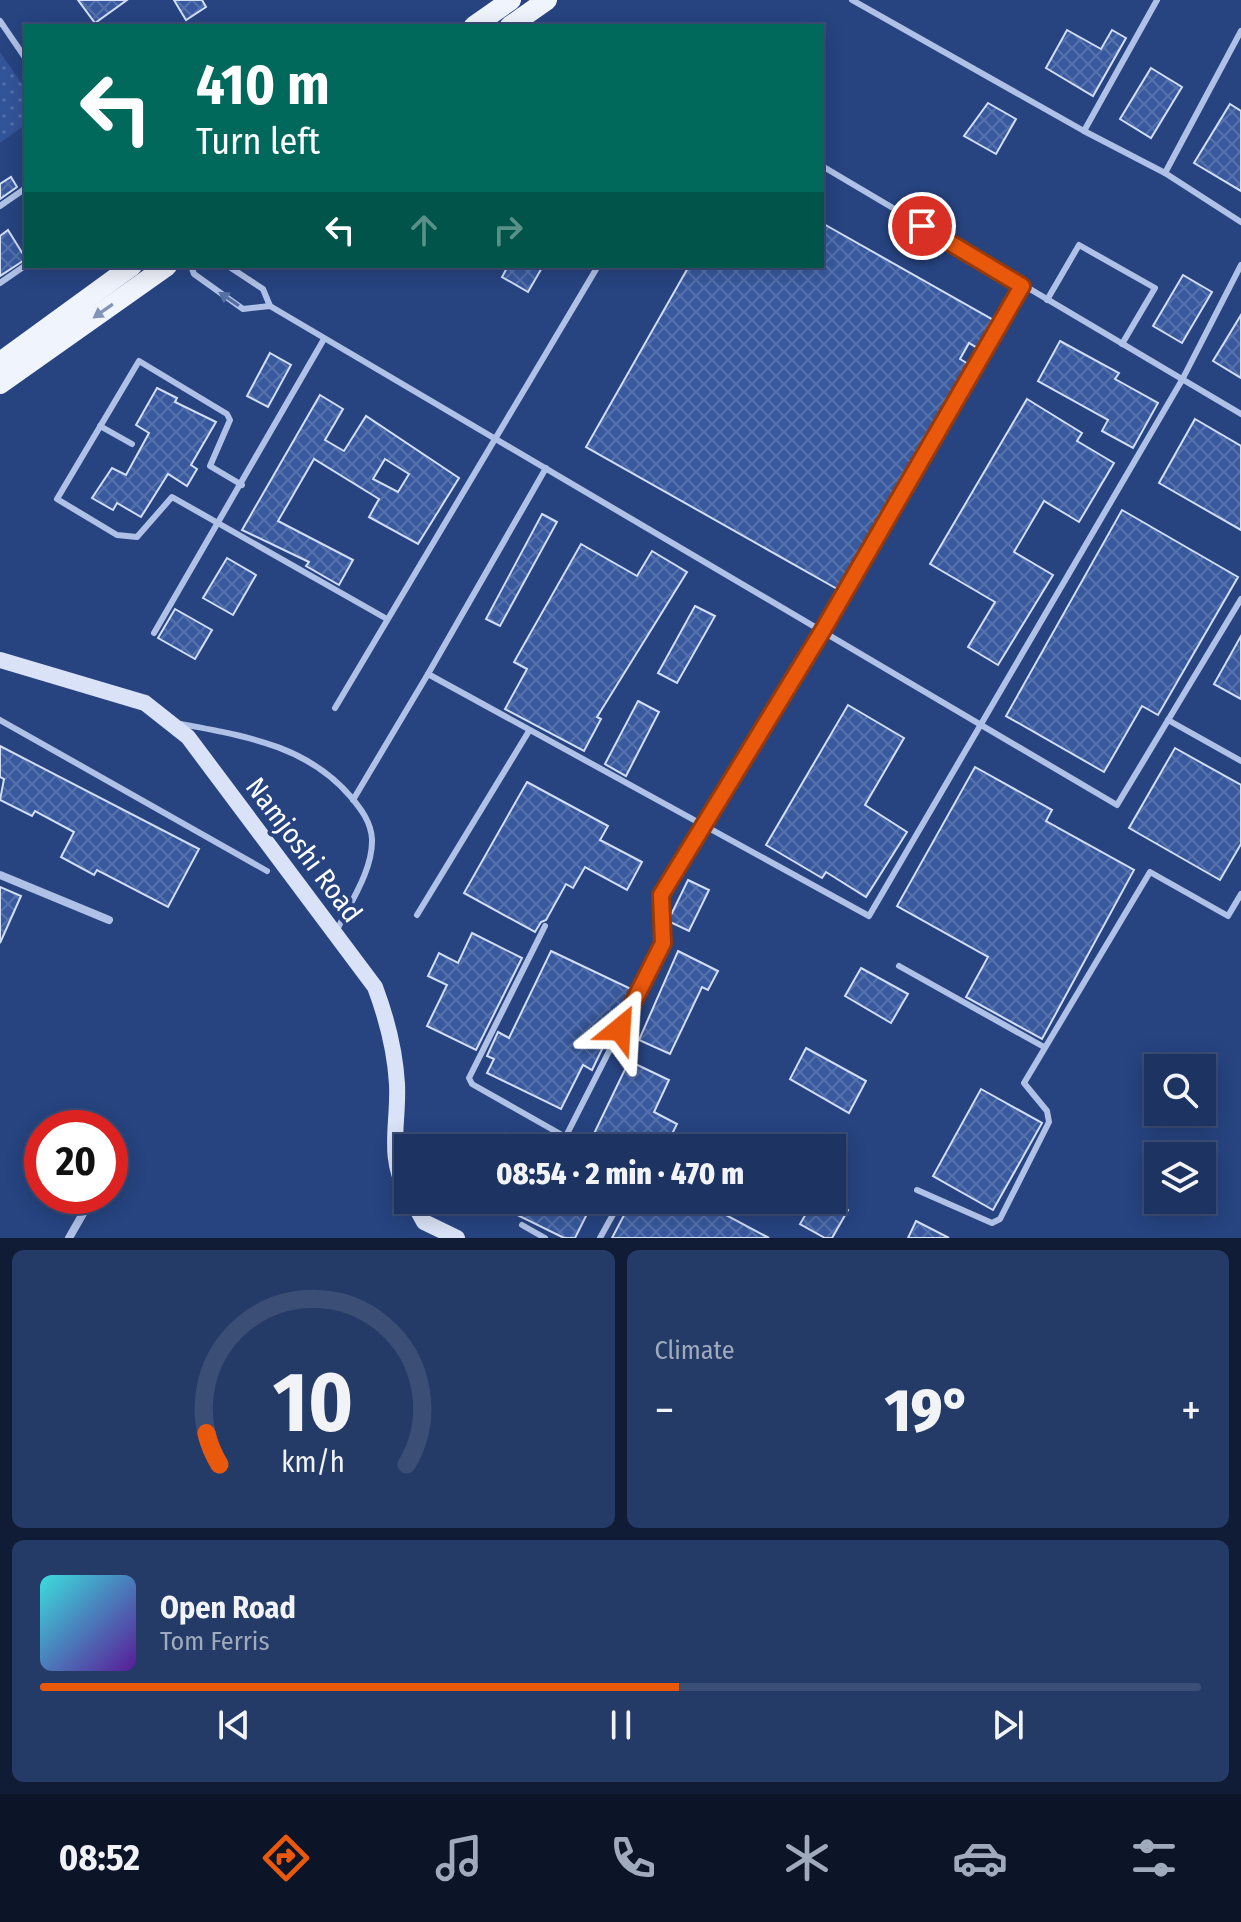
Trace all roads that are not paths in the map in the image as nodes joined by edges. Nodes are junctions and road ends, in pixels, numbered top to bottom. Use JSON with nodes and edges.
{"nodes":[{"id":1,"x":511,"y":0,"type":"edge"},
{"id":2,"x":547,"y":0,"type":"edge"},
{"id":3,"x":852,"y":0,"type":"edge"},
{"id":4,"x":1157,"y":0,"type":"edge"},
{"id":5,"x":0,"y":21,"type":"edge"},
{"id":6,"x":477,"y":24,"type":"edge"},
{"id":7,"x":513,"y":24,"type":"edge"},
{"id":8,"x":1241,"y":31,"type":"edge"},
{"id":9,"x":24,"y":56,"type":"edge"},
{"id":10,"x":1084,"y":131,"type":"junction"},
{"id":11,"x":824,"y":167,"type":"edge"},
{"id":12,"x":1165,"y":173,"type":"junction"},
{"id":13,"x":24,"y":189,"type":"edge"},
{"id":14,"x":0,"y":206,"type":"edge"},
{"id":15,"x":1241,"y":222,"type":"edge"},
{"id":16,"x":1241,"y":265,"type":"edge"},
{"id":17,"x":24,"y":266,"type":"edge"},
{"id":18,"x":129,"y":268,"type":"edge"},
{"id":19,"x":164,"y":268,"type":"edge"},
{"id":20,"x":192,"y":268,"type":"edge"},
{"id":21,"x":231,"y":268,"type":"edge"},
{"id":22,"x":597,"y":268,"type":"edge"},
{"id":23,"x":0,"y":283,"type":"edge"},
{"id":24,"x":1022,"y":286,"type":"junction"},
{"id":25,"x":1047,"y":300,"type":"junction"},
{"id":26,"x":270,"y":306,"type":"junction"},
{"id":27,"x":324,"y":339,"type":"junction"},
{"id":28,"x":1122,"y":344,"type":"junction"},
{"id":29,"x":0,"y":362,"type":"edge"},
{"id":30,"x":1182,"y":380,"type":"junction"},
{"id":31,"x":0,"y":384,"type":"edge"},
{"id":32,"x":1241,"y":414,"type":"edge"},
{"id":33,"x":100,"y":426,"type":"junction"},
{"id":34,"x":495,"y":438,"type":"junction"},
{"id":35,"x":132,"y":444,"type":"dead end"},
{"id":36,"x":546,"y":468,"type":"junction"},
{"id":37,"x":242,"y":485,"type":"junction"},
{"id":38,"x":221,"y":523,"type":"junction"},
{"id":39,"x":1241,"y":599,"type":"edge"},
{"id":40,"x":387,"y":619,"type":"junction"},
{"id":41,"x":823,"y":630,"type":"junction"},
{"id":42,"x":154,"y":633,"type":"dead end"},
{"id":43,"x":0,"y":660,"type":"edge"},
{"id":44,"x":428,"y":674,"type":"junction"},
{"id":45,"x":335,"y":708,"type":"dead end"},
{"id":46,"x":0,"y":720,"type":"edge"},
{"id":47,"x":1168,"y":720,"type":"junction"},
{"id":48,"x":169,"y":721,"type":"junction"},
{"id":49,"x":981,"y":722,"type":"junction"},
{"id":50,"x":529,"y":731,"type":"junction"},
{"id":51,"x":1241,"y":761,"type":"edge"},
{"id":52,"x":353,"y":800,"type":"junction"},
{"id":53,"x":700,"y":826,"type":"junction"},
{"id":54,"x":267,"y":871,"type":"dead end"},
{"id":55,"x":0,"y":875,"type":"edge"},
{"id":56,"x":1241,"y":894,"type":"edge"},
{"id":57,"x":417,"y":915,"type":"dead end"},
{"id":58,"x":109,"y":920,"type":"dead end"},
{"id":59,"x":545,"y":926,"type":"dead end"},
{"id":60,"x":334,"y":934,"type":"junction"},
{"id":61,"x":899,"y":966,"type":"dead end"},
{"id":62,"x":1044,"y":1047,"type":"junction"},
{"id":63,"x":562,"y":1134,"type":"edge"},
{"id":64,"x":567,"y":1134,"type":"edge"},
{"id":65,"x":394,"y":1156,"type":"edge"},
{"id":66,"x":917,"y":1190,"type":"dead end"},
{"id":67,"x":83,"y":1214,"type":"edge"},
{"id":68,"x":420,"y":1214,"type":"edge"},
{"id":69,"x":613,"y":1214,"type":"edge"},
{"id":70,"x":522,"y":1225,"type":"dead end"},
{"id":71,"x":69,"y":1238,"type":"edge"},
{"id":72,"x":457,"y":1238,"type":"edge"},
{"id":73,"x":545,"y":1238,"type":"edge"},
{"id":74,"x":600,"y":1238,"type":"edge"}],
"edges":[{"from":1,"to":6,"type":"main road"},
{"from":2,"to":7,"type":"main road"},
{"from":3,"to":10,"type":"lane"},
{"from":4,"to":10,"type":"lane"},
{"from":5,"to":9,"type":"lane"},
{"from":8,"to":12,"type":"lane"},
{"from":10,"to":12,"type":"lane"},
{"from":11,"to":24,"type":"lane"},
{"from":12,"to":15,"type":"lane"},
{"from":13,"to":14,"type":"lane"},
{"from":16,"to":30,"type":"lane"},
{"from":17,"to":23,"type":"lane"},
{"from":18,"to":29,"type":"main road"},
{"from":19,"to":31,"type":"main road","one_way":true},
{"from":26,"to":20,"type":"lane","one_way":true},
{"from":21,"to":26,"type":"lane"},
{"from":22,"to":34,"type":"lane"},
{"from":24,"to":25,"type":"lane"},
{"from":24,"to":41,"type":"lane"},
{"from":25,"to":28,"type":"lane"},
{"from":25,"to":28,"type":"lane"},
{"from":26,"to":27,"type":"lane"},
{"from":27,"to":34,"type":"lane"},
{"from":27,"to":37,"type":"lane"},
{"from":28,"to":30,"type":"lane"},
{"from":30,"to":32,"type":"lane"},
{"from":30,"to":49,"type":"lane"},
{"from":33,"to":35,"type":"lane"},
{"from":33,"to":37,"type":"lane"},
{"from":33,"to":38,"type":"lane"},
{"from":34,"to":36,"type":"lane"},
{"from":34,"to":40,"type":"lane"},
{"from":36,"to":41,"type":"lane"},
{"from":36,"to":44,"type":"lane"},
{"from":37,"to":38,"type":"lane"},
{"from":38,"to":40,"type":"lane"},
{"from":38,"to":42,"type":"lane"},
{"from":39,"to":47,"type":"lane"},
{"from":40,"to":45,"type":"lane"},
{"from":41,"to":49,"type":"lane"},
{"from":41,"to":53,"type":"lane"},
{"from":43,"to":48,"type":"main road","name":"Namjoshi Road"},
{"from":44,"to":50,"type":"lane"},
{"from":44,"to":52,"type":"lane"},
{"from":46,"to":54,"type":"lane"},
{"from":47,"to":49,"type":"lane"},
{"from":47,"to":51,"type":"lane"},
{"from":48,"to":52,"type":"lane"},
{"from":48,"to":60,"type":"main road","name":"Namjoshi Road"},
{"from":49,"to":53,"type":"lane"},
{"from":50,"to":53,"type":"lane"},
{"from":50,"to":57,"type":"lane"},
{"from":52,"to":60,"type":"lane"},
{"from":53,"to":64,"type":"lane"},
{"from":55,"to":58,"type":"street"},
{"from":56,"to":62,"type":"lane"},
{"from":59,"to":63,"type":"lane"},
{"from":60,"to":65,"type":"main road","name":"Namjoshi Road"},
{"from":61,"to":62,"type":"lane"},
{"from":62,"to":66,"type":"lane"},
{"from":67,"to":71,"type":"street"},
{"from":68,"to":72,"type":"main road"},
{"from":69,"to":74,"type":"lane"},
{"from":70,"to":73,"type":"lane"}]}
